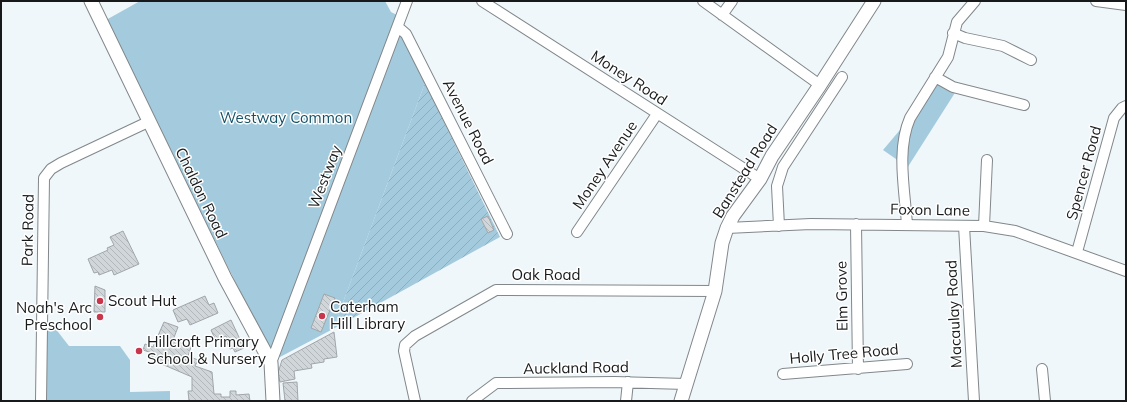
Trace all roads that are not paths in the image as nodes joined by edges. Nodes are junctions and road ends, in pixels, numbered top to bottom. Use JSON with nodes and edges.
{"nodes":[{"id":1,"x":91,"y":1,"type":"edge"},
{"id":2,"x":408,"y":1,"type":"edge"},
{"id":3,"x":482,"y":1,"type":"edge"},
{"id":4,"x":703,"y":1,"type":"edge"},
{"id":5,"x":732,"y":1,"type":"edge"},
{"id":6,"x":874,"y":1,"type":"edge"},
{"id":7,"x":975,"y":1,"type":"edge"},
{"id":8,"x":1096,"y":1,"type":"edge"},
{"id":9,"x":1126,"y":4,"type":"edge"},
{"id":10,"x":722,"y":15,"type":"junction"},
{"id":11,"x":398,"y":27,"type":"junction"},
{"id":12,"x":953,"y":33,"type":"junction"},
{"id":13,"x":1031,"y":60,"type":"dead end"},
{"id":14,"x":935,"y":77,"type":"junction"},
{"id":15,"x":842,"y":78,"type":"dead end"},
{"id":16,"x":820,"y":85,"type":"junction"},
{"id":17,"x":1024,"y":105,"type":"dead end"},
{"id":18,"x":1126,"y":106,"type":"edge"},
{"id":19,"x":657,"y":114,"type":"junction"},
{"id":20,"x":148,"y":122,"type":"junction"},
{"id":21,"x":987,"y":160,"type":"dead end"},
{"id":22,"x":760,"y":179,"type":"junction"},
{"id":23,"x":856,"y":224,"type":"junction"},
{"id":24,"x":907,"y":225,"type":"junction"},
{"id":25,"x":779,"y":226,"type":"junction"},
{"id":26,"x":964,"y":226,"type":"junction"},
{"id":27,"x":984,"y":226,"type":"junction"},
{"id":28,"x":727,"y":228,"type":"junction"},
{"id":29,"x":577,"y":232,"type":"dead end"},
{"id":30,"x":507,"y":234,"type":"dead end"},
{"id":31,"x":1077,"y":252,"type":"junction"},
{"id":32,"x":1126,"y":271,"type":"edge"},
{"id":33,"x":715,"y":291,"type":"junction"},
{"id":34,"x":271,"y":363,"type":"junction"},
{"id":35,"x":907,"y":364,"type":"dead end"},
{"id":36,"x":858,"y":369,"type":"junction"},
{"id":37,"x":1042,"y":369,"type":"dead end"},
{"id":38,"x":783,"y":374,"type":"dead end"},
{"id":39,"x":628,"y":382,"type":"junction"},
{"id":40,"x":686,"y":384,"type":"junction"},
{"id":41,"x":41,"y":401,"type":"edge"},
{"id":42,"x":273,"y":401,"type":"edge"},
{"id":43,"x":415,"y":401,"type":"edge"},
{"id":44,"x":472,"y":401,"type":"edge"},
{"id":45,"x":626,"y":401,"type":"edge"},
{"id":46,"x":681,"y":401,"type":"edge"},
{"id":47,"x":974,"y":401,"type":"edge"},
{"id":48,"x":1045,"y":401,"type":"edge"}],
"edges":[{"from":1,"to":20,"type":"main road","name":"Chaldon Road"},
{"from":2,"to":11,"type":"street","name":"Westway"},
{"from":3,"to":19,"type":"street","name":"Money Road"},
{"from":4,"to":10,"type":"street"},
{"from":5,"to":10,"type":"street"},
{"from":6,"to":16,"type":"main road","name":"Banstead Road"},
{"from":7,"to":12,"type":"street"},
{"from":8,"to":9,"type":"street"},
{"from":10,"to":16,"type":"street"},
{"from":11,"to":30,"type":"street","name":"Avenue Road"},
{"from":11,"to":34,"type":"street","name":"Westway"},
{"from":12,"to":13,"type":"street"},
{"from":12,"to":14,"type":"street"},
{"from":14,"to":17,"type":"street"},
{"from":14,"to":24,"type":"street"},
{"from":15,"to":25,"type":"street"},
{"from":16,"to":22,"type":"main road","name":"Banstead Road"},
{"from":18,"to":31,"type":"street","name":"Spencer Road"},
{"from":19,"to":22,"type":"street","name":"Money Road"},
{"from":19,"to":29,"type":"street","name":"Money Avenue"},
{"from":20,"to":34,"type":"main road","name":"Chaldon Road"},
{"from":20,"to":41,"type":"street","name":"Park Road"},
{"from":21,"to":27,"type":"street"},
{"from":22,"to":28,"type":"main road","name":"Banstead Road"},
{"from":23,"to":24,"type":"street","name":"Foxon Lane"},
{"from":23,"to":25,"type":"street","name":"Foxon Lane"},
{"from":23,"to":36,"type":"street","name":"Elm Grove"},
{"from":24,"to":26,"type":"street","name":"Foxon Lane"},
{"from":25,"to":28,"type":"street","name":"Foxon Lane"},
{"from":26,"to":27,"type":"street","name":"Foxon Lane"},
{"from":26,"to":47,"type":"street","name":"Macaulay Road"},
{"from":27,"to":31,"type":"street","name":"Foxon Lane"},
{"from":28,"to":33,"type":"main road","name":"Banstead Road"},
{"from":31,"to":32,"type":"street","name":"Foxon Lane"},
{"from":33,"to":40,"type":"main road","name":"Banstead Road"},
{"from":33,"to":43,"type":"street","name":"Oak Road"},
{"from":34,"to":42,"type":"main road","name":"Chaldon Road"},
{"from":35,"to":36,"type":"street","name":"Holly Tree Road"},
{"from":36,"to":38,"type":"street","name":"Holly Tree Road"},
{"from":37,"to":48,"type":"street"},
{"from":39,"to":40,"type":"street","name":"Auckland Road"},
{"from":39,"to":44,"type":"street","name":"Auckland Road"},
{"from":39,"to":45,"type":"street"},
{"from":40,"to":46,"type":"main road","name":"Banstead Road"}]}
